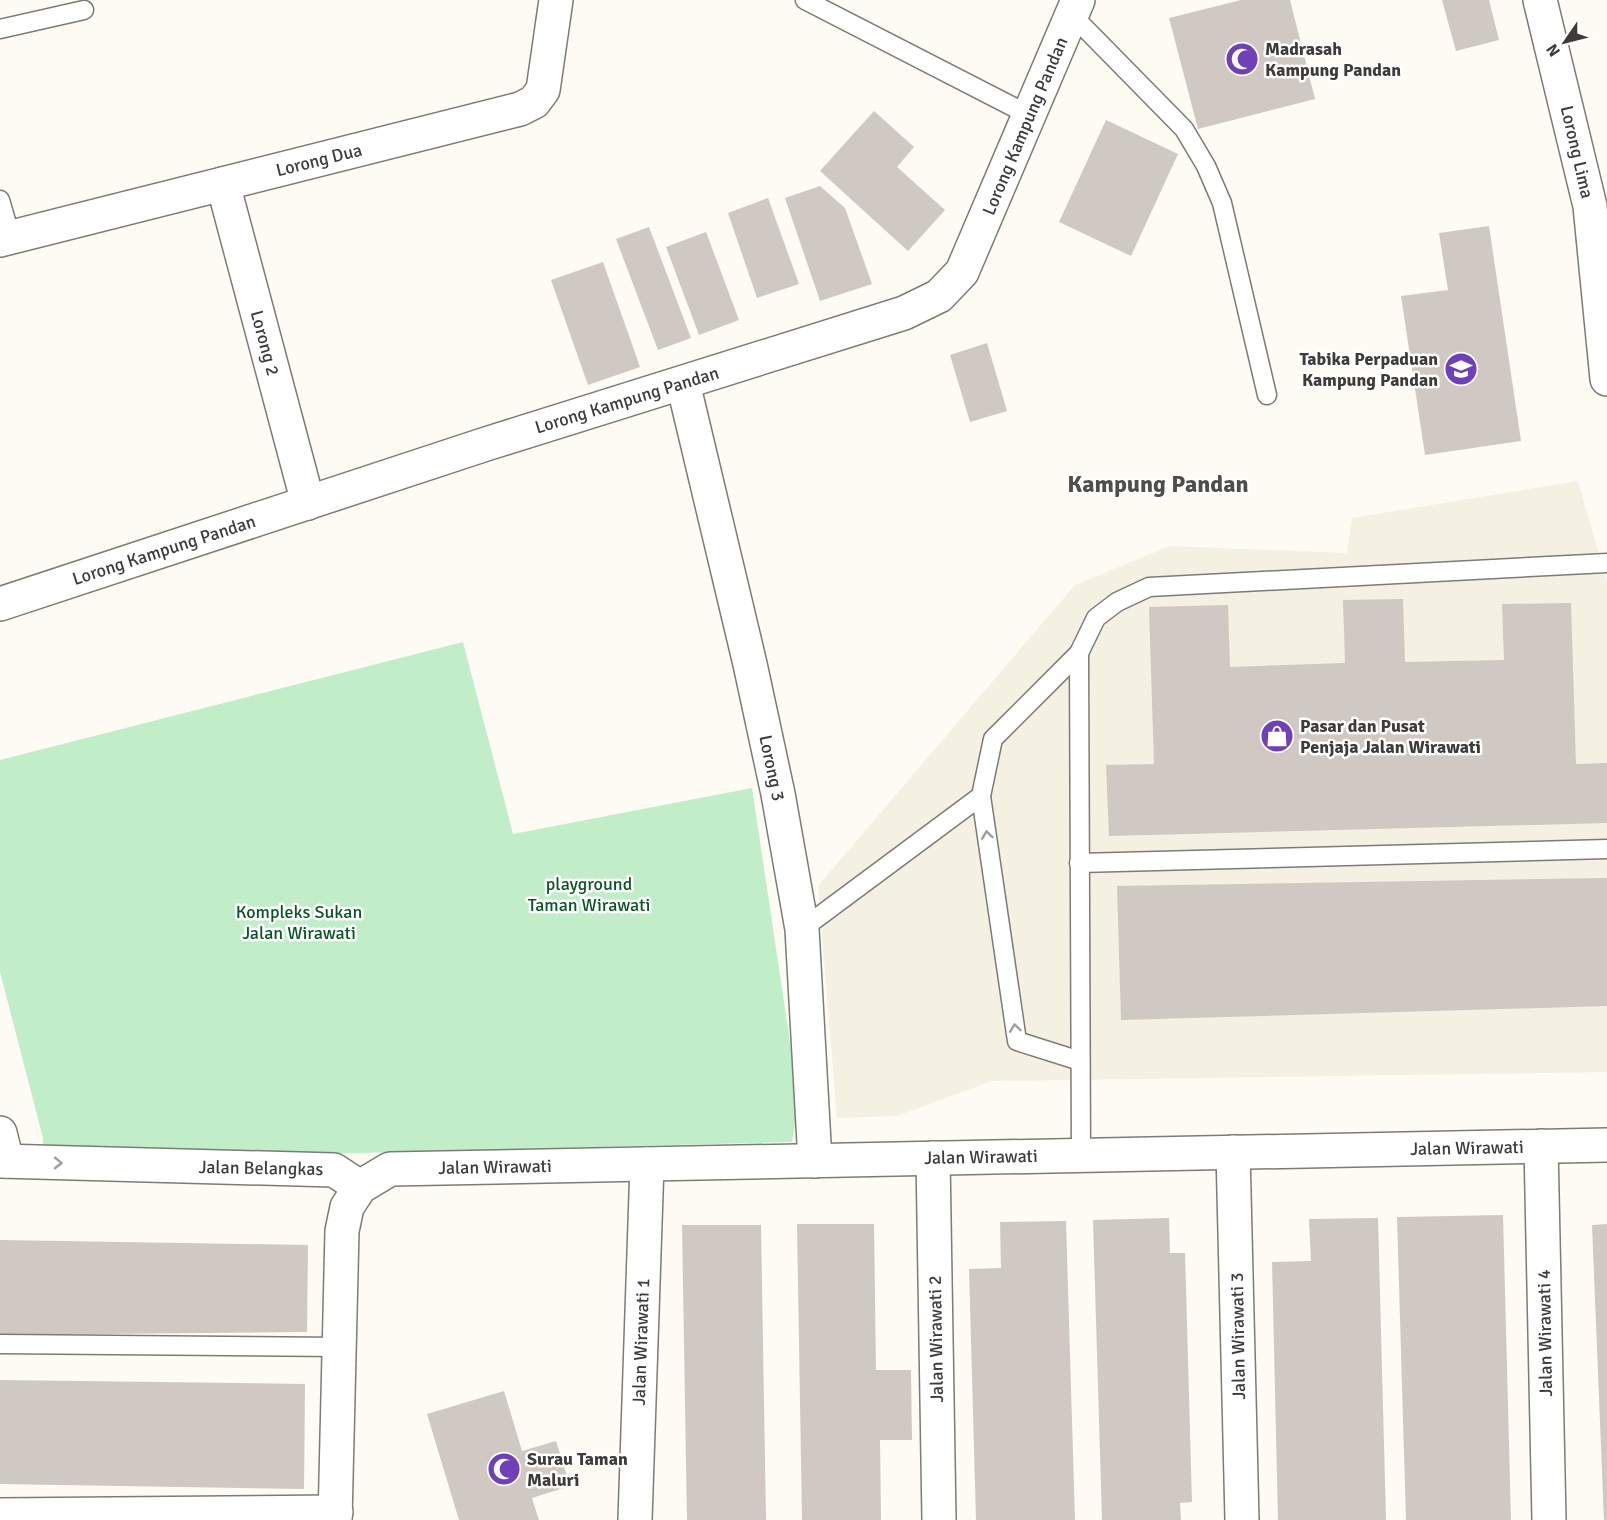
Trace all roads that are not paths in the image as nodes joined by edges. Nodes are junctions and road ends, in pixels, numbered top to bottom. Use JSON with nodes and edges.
{"nodes":[{"id":1,"x":556,"y":0,"type":"edge"},
{"id":2,"x":805,"y":0,"type":"edge"},
{"id":3,"x":1540,"y":0,"type":"edge"},
{"id":4,"x":1075,"y":8,"type":"edge"},
{"id":5,"x":84,"y":10,"type":"dead end"},
{"id":6,"x":0,"y":29,"type":"edge"},
{"id":7,"x":1029,"y":115,"type":"junction"},
{"id":8,"x":223,"y":184,"type":"junction"},
{"id":9,"x":0,"y":201,"type":"edge"},
{"id":10,"x":6,"y":239,"type":"edge"},
{"id":11,"x":1607,"y":379,"type":"edge"},
{"id":12,"x":683,"y":383,"type":"junction"},
{"id":13,"x":1268,"y":395,"type":"dead end"},
{"id":14,"x":308,"y":502,"type":"junction"},
{"id":15,"x":1607,"y":563,"type":"edge"},
{"id":16,"x":0,"y":604,"type":"edge"},
{"id":17,"x":1078,"y":653,"type":"junction"},
{"id":18,"x":981,"y":796,"type":"junction"},
{"id":19,"x":1607,"y":849,"type":"edge"},
{"id":20,"x":1080,"y":863,"type":"junction"},
{"id":21,"x":802,"y":929,"type":"junction"},
{"id":22,"x":1080,"y":1061,"type":"junction"},
{"id":23,"x":1607,"y":1145,"type":"edge"},
{"id":24,"x":1541,"y":1146,"type":"junction"},
{"id":25,"x":2,"y":1152,"type":"edge"},
{"id":26,"x":1233,"y":1152,"type":"junction"},
{"id":27,"x":1081,"y":1155,"type":"junction"},
{"id":28,"x":933,"y":1158,"type":"junction"},
{"id":29,"x":815,"y":1161,"type":"junction"},
{"id":30,"x":647,"y":1164,"type":"junction"},
{"id":31,"x":360,"y":1187,"type":"junction"},
{"id":32,"x":0,"y":1344,"type":"edge"},
{"id":33,"x":340,"y":1347,"type":"junction"},
{"id":34,"x":0,"y":1515,"type":"edge"},
{"id":35,"x":336,"y":1516,"type":"edge"},
{"id":36,"x":635,"y":1520,"type":"edge"},
{"id":37,"x":939,"y":1520,"type":"edge"},
{"id":38,"x":1242,"y":1520,"type":"edge"},
{"id":39,"x":1549,"y":1520,"type":"edge"}],
"edges":[{"from":1,"to":8,"type":"street","name":"Lorong Dua"},
{"from":2,"to":7,"type":"lane"},
{"from":3,"to":11,"type":"street","name":"Lorong Lima"},
{"from":4,"to":7,"type":"street","name":"Lorong Kampung Pandan"},
{"from":4,"to":13,"type":"lane"},
{"from":5,"to":6,"type":"lane"},
{"from":7,"to":12,"type":"street","name":"Lorong Kampung Pandan"},
{"from":8,"to":10,"type":"street","name":"Lorong Dua"},
{"from":8,"to":14,"type":"street","name":"Lorong 2"},
{"from":9,"to":10,"type":"lane"},
{"from":12,"to":14,"type":"street","name":"Lorong Kampung Pandan"},
{"from":12,"to":21,"type":"street","name":"Lorong 3"},
{"from":14,"to":16,"type":"street","name":"Lorong Kampung Pandan"},
{"from":15,"to":17,"type":"lane"},
{"from":17,"to":18,"type":"lane"},
{"from":17,"to":20,"type":"lane"},
{"from":18,"to":21,"type":"lane"},
{"from":22,"to":18,"type":"lane","one_way":true},
{"from":19,"to":20,"type":"lane"},
{"from":20,"to":22,"type":"lane"},
{"from":21,"to":29,"type":"street","name":"Lorong 3"},
{"from":22,"to":27,"type":"lane"},
{"from":23,"to":24,"type":"street","name":"Jalan Wirawati"},
{"from":24,"to":26,"type":"street","name":"Jalan Wirawati"},
{"from":24,"to":39,"type":"street","name":"Jalan Wirawati 4"},
{"from":25,"to":31,"type":"street","name":"Jalan Belangkas","one_way":true},
{"from":26,"to":27,"type":"street","name":"Jalan Wirawati"},
{"from":26,"to":38,"type":"street","name":"Jalan Wirawati 3"},
{"from":27,"to":28,"type":"street","name":"Jalan Wirawati"},
{"from":28,"to":29,"type":"street","name":"Jalan Wirawati"},
{"from":28,"to":37,"type":"street","name":"Jalan Wirawati 2"},
{"from":29,"to":30,"type":"street","name":"Jalan Wirawati"},
{"from":30,"to":31,"type":"street","name":"Jalan Wirawati"},
{"from":30,"to":36,"type":"street","name":"Jalan Wirawati 1"},
{"from":31,"to":33,"type":"street"},
{"from":32,"to":33,"type":"lane"},
{"from":33,"to":35,"type":"street"},
{"from":34,"to":35,"type":"street"}]}
